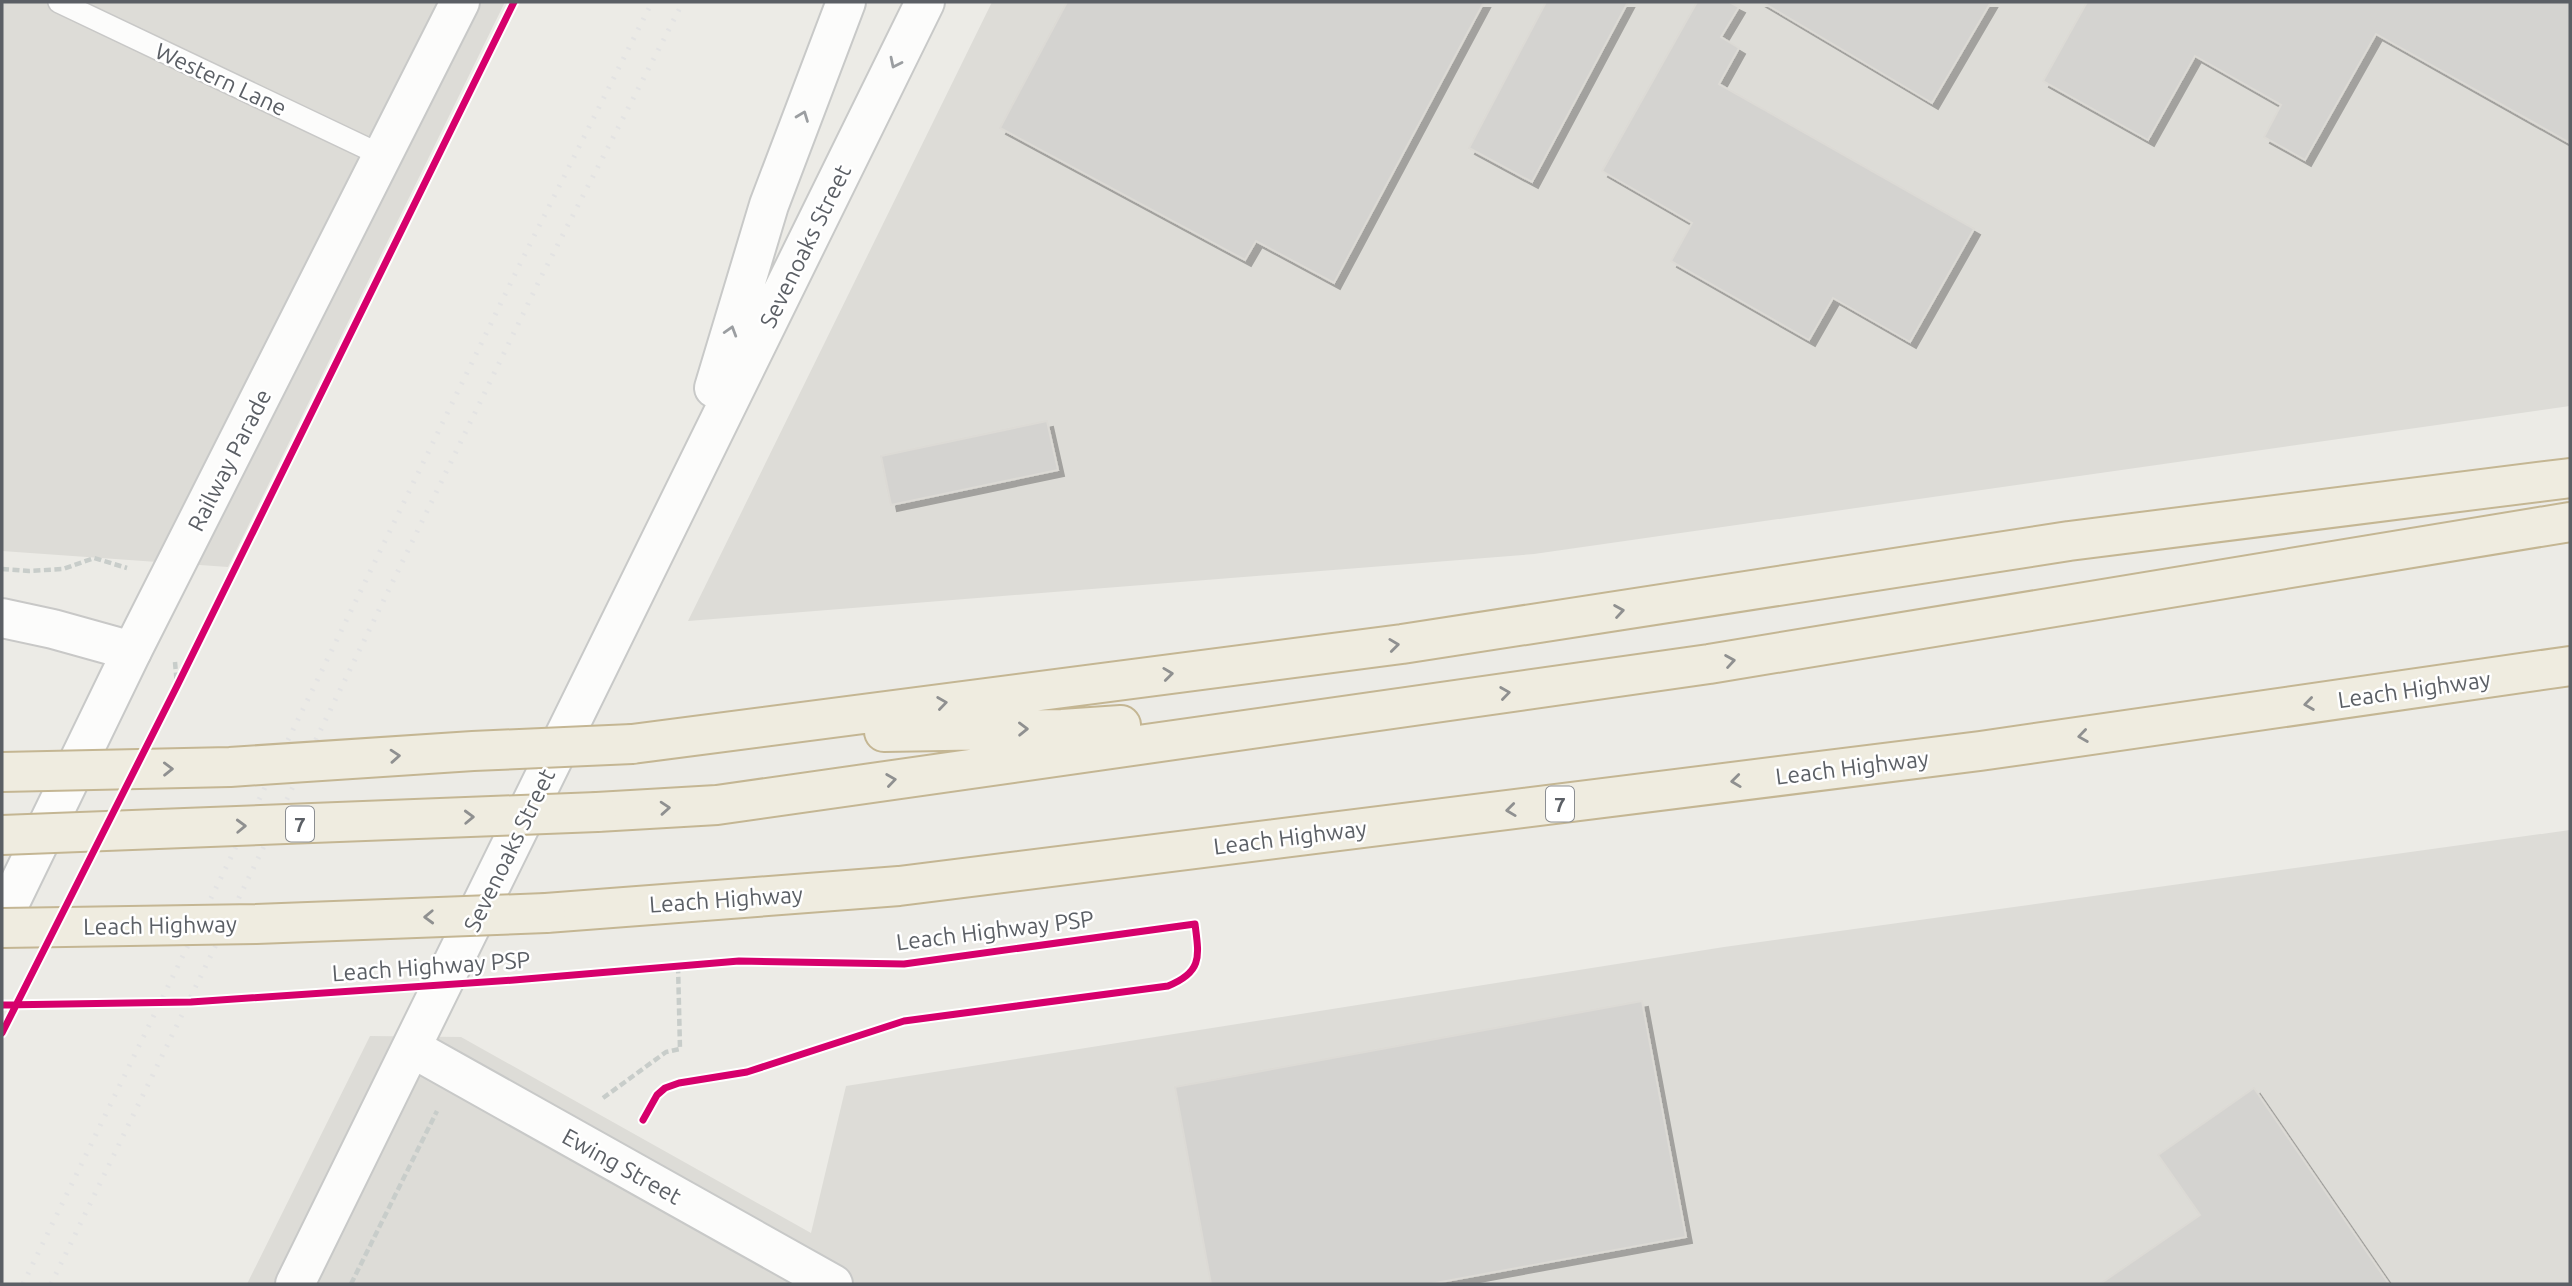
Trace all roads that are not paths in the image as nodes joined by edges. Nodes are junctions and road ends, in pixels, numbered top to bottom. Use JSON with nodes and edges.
{"nodes":[{"id":1,"x":60,"y":2,"type":"edge"},
{"id":2,"x":460,"y":2,"type":"edge"},
{"id":3,"x":846,"y":2,"type":"edge"},
{"id":4,"x":925,"y":2,"type":"edge"},
{"id":5,"x":383,"y":156,"type":"junction"},
{"id":6,"x":2570,"y":478,"type":"edge"},
{"id":7,"x":684,"y":491,"type":"junction"},
{"id":8,"x":2570,"y":522,"type":"edge"},
{"id":9,"x":2,"y":618,"type":"edge"},
{"id":10,"x":132,"y":651,"type":"junction"},
{"id":11,"x":2570,"y":666,"type":"edge"},
{"id":12,"x":1447,"y":702,"type":"junction"},
{"id":13,"x":735,"y":733,"type":"junction"},
{"id":14,"x":2,"y":772,"type":"edge"},
{"id":15,"x":43,"y":834,"type":"junction"},
{"id":16,"x":2,"y":835,"type":"edge"},
{"id":17,"x":2,"y":919,"type":"edge"},
{"id":18,"x":2,"y":928,"type":"edge"},
{"id":19,"x":412,"y":1048,"type":"junction"},
{"id":20,"x":295,"y":1284,"type":"edge"},
{"id":21,"x":833,"y":1284,"type":"edge"}],
"edges":[{"from":1,"to":5,"type":"lane","name":"Western Lane"},
{"from":2,"to":5,"type":"main road","name":"Railway Parade"},
{"from":7,"to":3,"type":"main road","name":"Sevenoaks Street","one_way":true},
{"from":4,"to":7,"type":"main road","name":"Sevenoaks Street","one_way":true},
{"from":5,"to":10,"type":"main road","name":"Railway Parade"},
{"from":13,"to":6,"type":"highway","one_way":true},
{"from":7,"to":19,"type":"main road","name":"Sevenoaks Street"},
{"from":12,"to":8,"type":"highway","number":"7","one_way":true},
{"from":9,"to":10,"type":"main road"},
{"from":10,"to":15,"type":"main road","name":"Railway Parade"},
{"from":11,"to":18,"type":"highway","name":"Leach Highway","number":"7","one_way":true,"bridge":true},
{"from":13,"to":12,"type":"highway","one_way":true},
{"from":15,"to":12,"type":"highway","number":"7","one_way":true,"bridge":true},
{"from":14,"to":13,"type":"highway","one_way":true,"bridge":true},
{"from":15,"to":16,"type":"highway","number":"7","bridge":true},
{"from":15,"to":17,"type":"main road","name":"Railway Parade"},
{"from":19,"to":20,"type":"main road","name":"Sevenoaks Street"},
{"from":19,"to":21,"type":"main road","name":"Ewing Street"}]}
